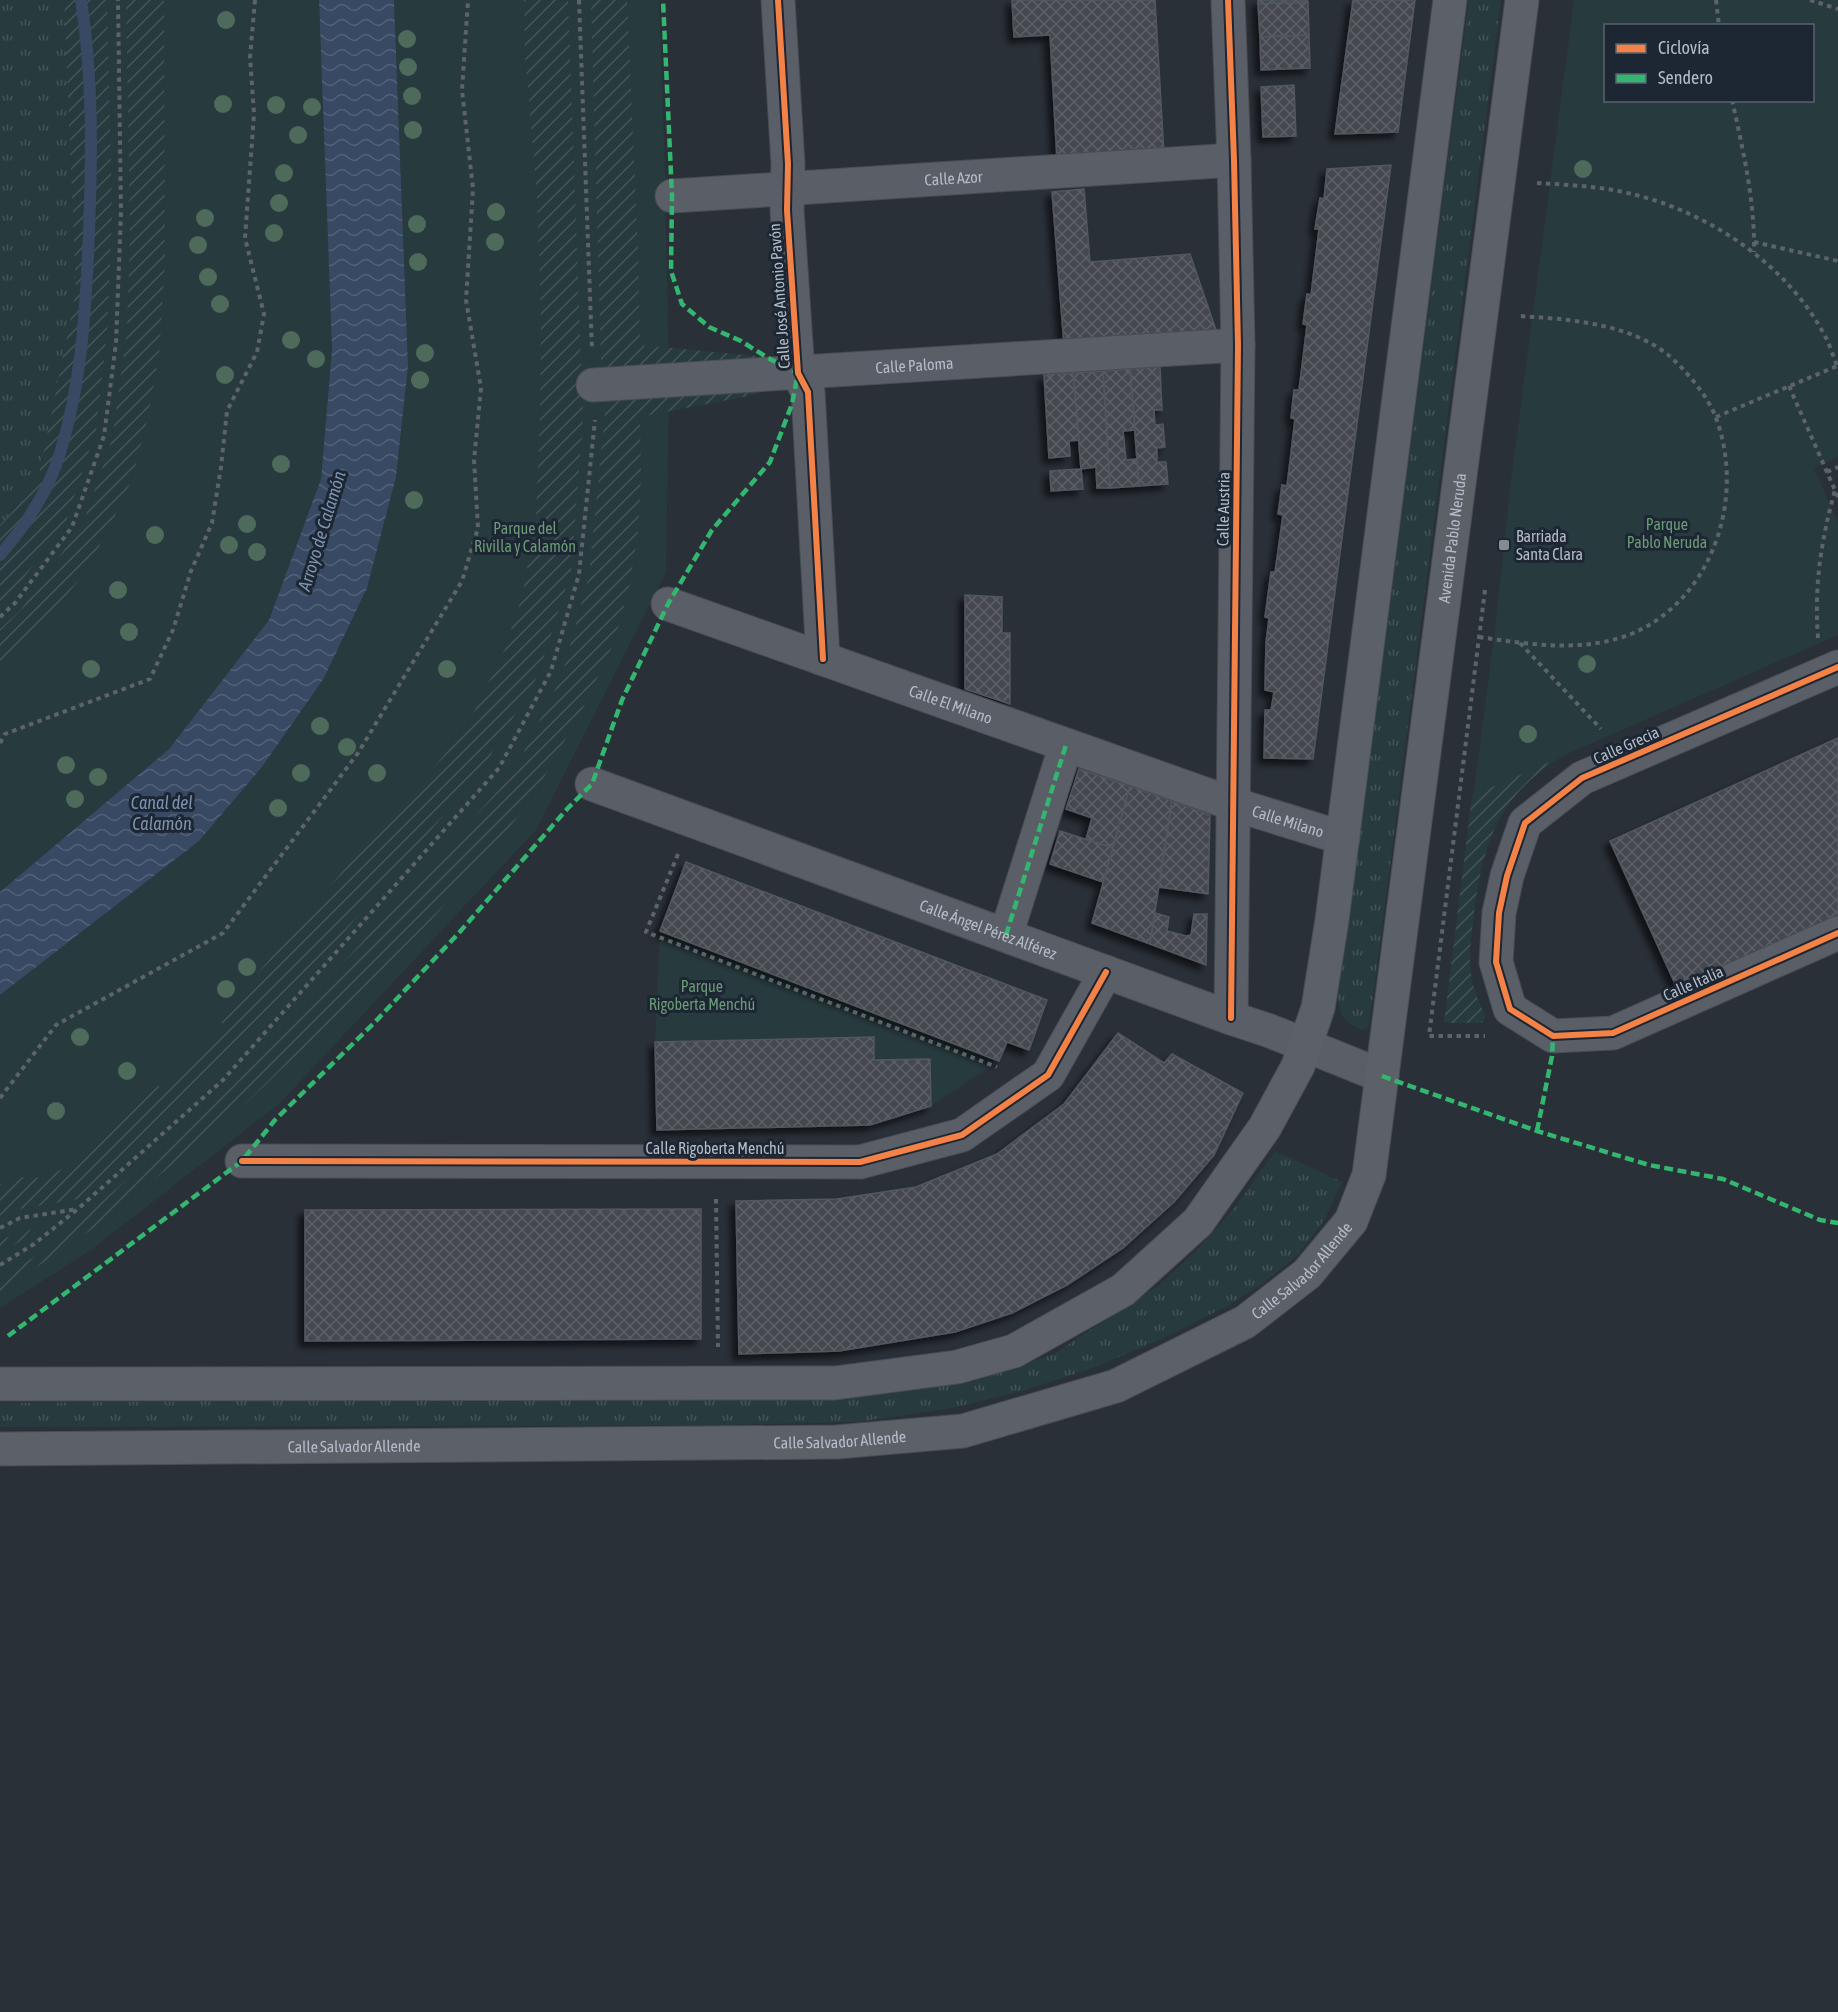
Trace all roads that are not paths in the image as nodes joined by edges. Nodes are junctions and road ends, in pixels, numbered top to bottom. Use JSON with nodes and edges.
{"nodes":[{"id":1,"x":777,"y":0,"type":"edge"},
{"id":2,"x":1228,"y":0,"type":"edge"},
{"id":3,"x":1450,"y":0,"type":"edge"},
{"id":4,"x":1522,"y":0,"type":"edge"},
{"id":5,"x":1234,"y":160,"type":"junction"},
{"id":6,"x":788,"y":189,"type":"junction"},
{"id":7,"x":672,"y":196,"type":"dead end"},
{"id":8,"x":1238,"y":345,"type":"junction"},
{"id":9,"x":798,"y":373,"type":"junction"},
{"id":10,"x":593,"y":385,"type":"road end"},
{"id":11,"x":668,"y":604,"type":"dead end"},
{"id":12,"x":823,"y":659,"type":"junction"},
{"id":13,"x":1829,"y":671,"type":"edge"},
{"id":14,"x":1066,"y":745,"type":"junction"},
{"id":15,"x":592,"y":784,"type":"dead end"},
{"id":16,"x":1233,"y":804,"type":"junction"},
{"id":17,"x":1343,"y":838,"type":"junction"},
{"id":18,"x":1838,"y":933,"type":"edge"},
{"id":19,"x":1006,"y":935,"type":"junction"},
{"id":20,"x":1106,"y":972,"type":"junction"},
{"id":21,"x":1231,"y":1018,"type":"junction"},
{"id":22,"x":1553,"y":1036,"type":"joint"},
{"id":23,"x":1305,"y":1045,"type":"junction"},
{"id":24,"x":1382,"y":1076,"type":"junction"},
{"id":25,"x":242,"y":1161,"type":"dead end"},
{"id":26,"x":0,"y":1384,"type":"edge"},
{"id":27,"x":0,"y":1449,"type":"edge"}],
"edges":[{"from":1,"to":6,"type":"street","name":"Calle José Antonio Pavón"},
{"from":2,"to":5,"type":"street","name":"Calle Austria"},
{"from":3,"to":17,"type":"main road"},
{"from":4,"to":24,"type":"main road","name":"Avenida Pablo Neruda"},
{"from":5,"to":6,"type":"street","name":"Calle Azor"},
{"from":5,"to":8,"type":"street","name":"Calle Austria"},
{"from":6,"to":7,"type":"street","name":"Calle Azor"},
{"from":6,"to":9,"type":"street","name":"Calle José Antonio Pavón"},
{"from":8,"to":9,"type":"street","name":"Calle Paloma"},
{"from":8,"to":16,"type":"street","name":"Calle Austria"},
{"from":9,"to":10,"type":"street","name":"Calle Paloma"},
{"from":9,"to":12,"type":"street","name":"Calle José Antonio Pavón"},
{"from":11,"to":12,"type":"street","name":"Calle El Milano"},
{"from":12,"to":14,"type":"street","name":"Calle El Milano"},
{"from":13,"to":22,"type":"street","name":"Calle Grecia"},
{"from":14,"to":16,"type":"street","name":"Calle El Milano"},
{"from":14,"to":19,"type":"street"},
{"from":15,"to":19,"type":"street","name":"Calle Ángel Pérez Alférez"},
{"from":16,"to":17,"type":"street","name":"Calle Milano"},
{"from":16,"to":21,"type":"street","name":"Calle Austria"},
{"from":17,"to":23,"type":"main road"},
{"from":18,"to":22,"type":"street","name":"Calle Italia"},
{"from":19,"to":20,"type":"street","name":"Calle Ángel Pérez Alférez"},
{"from":20,"to":21,"type":"street","name":"Calle Ángel Pérez Alférez"},
{"from":20,"to":25,"type":"street","name":"Calle Rigoberta Menchú"},
{"from":21,"to":23,"type":"street","name":"Calle Ángel Pérez Alférez"},
{"from":23,"to":24,"type":"street","name":"Calle Ángel Pérez Alférez"},
{"from":23,"to":26,"type":"main road"},
{"from":24,"to":27,"type":"main road","name":"Calle Salvador Allende"}]}
